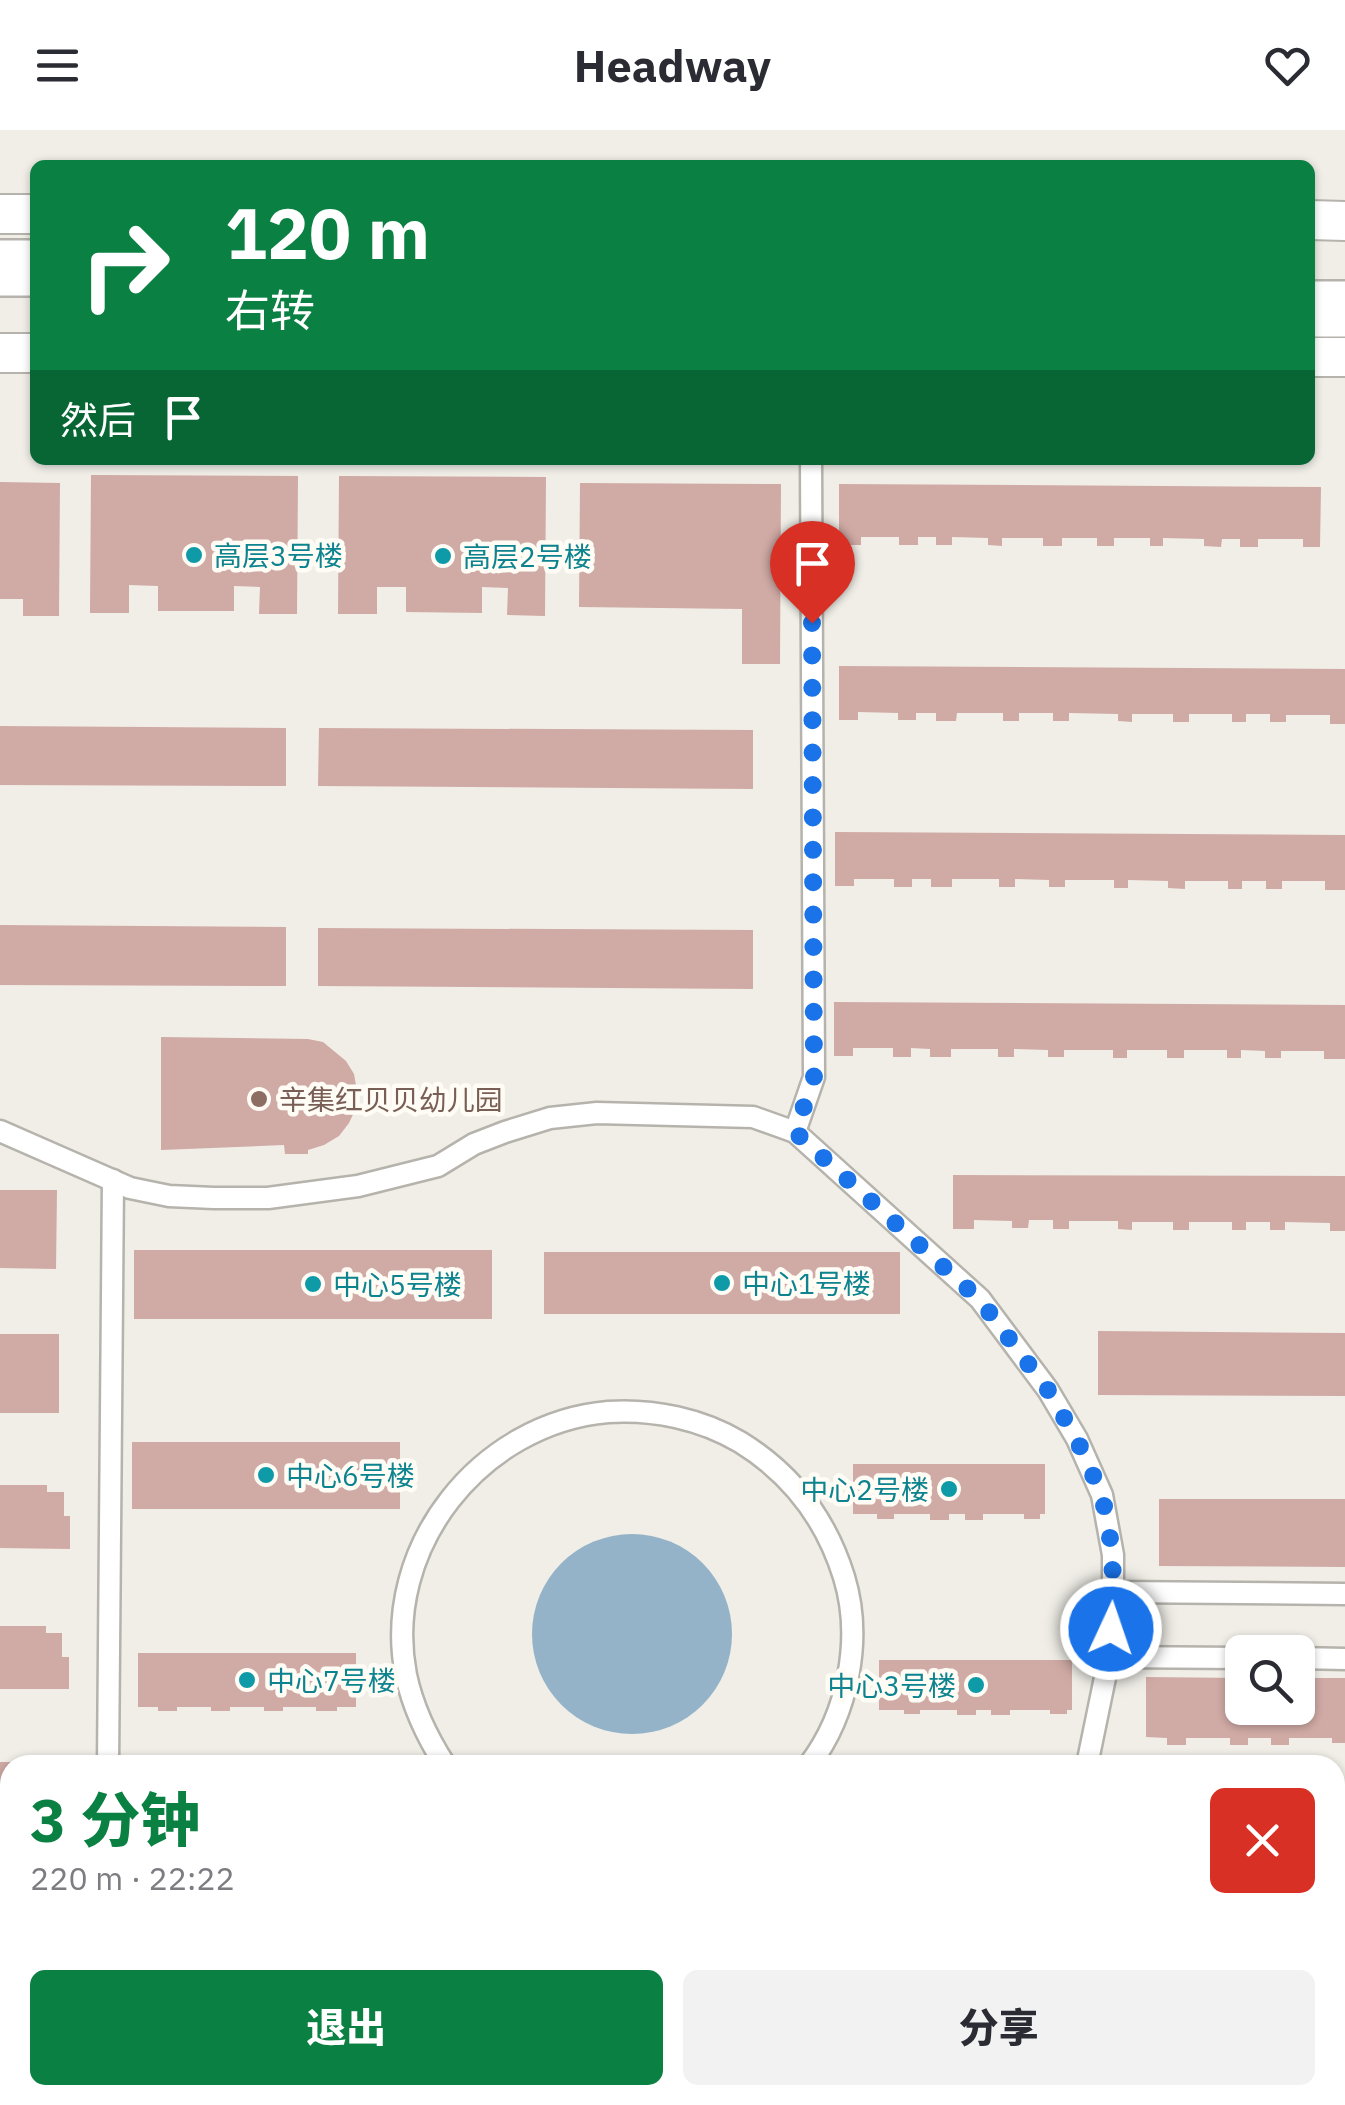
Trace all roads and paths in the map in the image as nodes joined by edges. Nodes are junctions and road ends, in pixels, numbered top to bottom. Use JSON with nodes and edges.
{"nodes":[{"id":1,"x":0,"y":214,"type":"edge"},
{"id":2,"x":30,"y":214,"type":"edge"},
{"id":3,"x":1315,"y":220,"type":"edge"},
{"id":4,"x":1345,"y":220,"type":"edge"},
{"id":5,"x":0,"y":268,"type":"edge"},
{"id":6,"x":30,"y":268,"type":"edge"},
{"id":7,"x":1315,"y":274,"type":"edge"},
{"id":8,"x":1345,"y":274,"type":"edge"},
{"id":9,"x":0,"y":303,"type":"edge"},
{"id":10,"x":30,"y":304,"type":"edge"},
{"id":11,"x":1315,"y":309,"type":"edge"},
{"id":12,"x":1345,"y":309,"type":"edge"},
{"id":13,"x":0,"y":353,"type":"edge"},
{"id":14,"x":30,"y":353,"type":"edge"},
{"id":15,"x":1315,"y":357,"type":"edge"},
{"id":16,"x":1345,"y":357,"type":"edge"},
{"id":17,"x":812,"y":465,"type":"edge"},
{"id":18,"x":0,"y":1131,"type":"edge"},
{"id":19,"x":795,"y":1132,"type":"junction"},
{"id":20,"x":112,"y":1180,"type":"junction"},
{"id":21,"x":1113,"y":1592,"type":"junction"},
{"id":22,"x":1345,"y":1594,"type":"edge"},
{"id":23,"x":1108,"y":1657,"type":"junction"},
{"id":24,"x":1225,"y":1658,"type":"edge"},
{"id":25,"x":1315,"y":1658,"type":"edge"},
{"id":26,"x":1345,"y":1659,"type":"edge"},
{"id":27,"x":108,"y":1755,"type":"edge"},
{"id":28,"x":439,"y":1755,"type":"edge"},
{"id":29,"x":815,"y":1755,"type":"edge"},
{"id":30,"x":1089,"y":1755,"type":"edge"}],
"edges":[{"from":1,"to":2,"type":"street"},
{"from":3,"to":4,"type":"street"},
{"from":5,"to":6,"type":"main road"},
{"from":7,"to":8,"type":"main road"},
{"from":9,"to":10,"type":"main road"},
{"from":11,"to":12,"type":"main road"},
{"from":13,"to":14,"type":"street"},
{"from":15,"to":16,"type":"street"},
{"from":17,"to":19,"type":"lane"},
{"from":18,"to":20,"type":"lane"},
{"from":19,"to":20,"type":"lane"},
{"from":19,"to":21,"type":"lane"},
{"from":20,"to":27,"type":"lane"},
{"from":21,"to":22,"type":"lane"},
{"from":21,"to":23,"type":"lane"},
{"from":23,"to":24,"type":"lane"},
{"from":23,"to":30,"type":"lane"},
{"from":25,"to":26,"type":"lane"},
{"from":28,"to":29,"type":"lane"}]}
